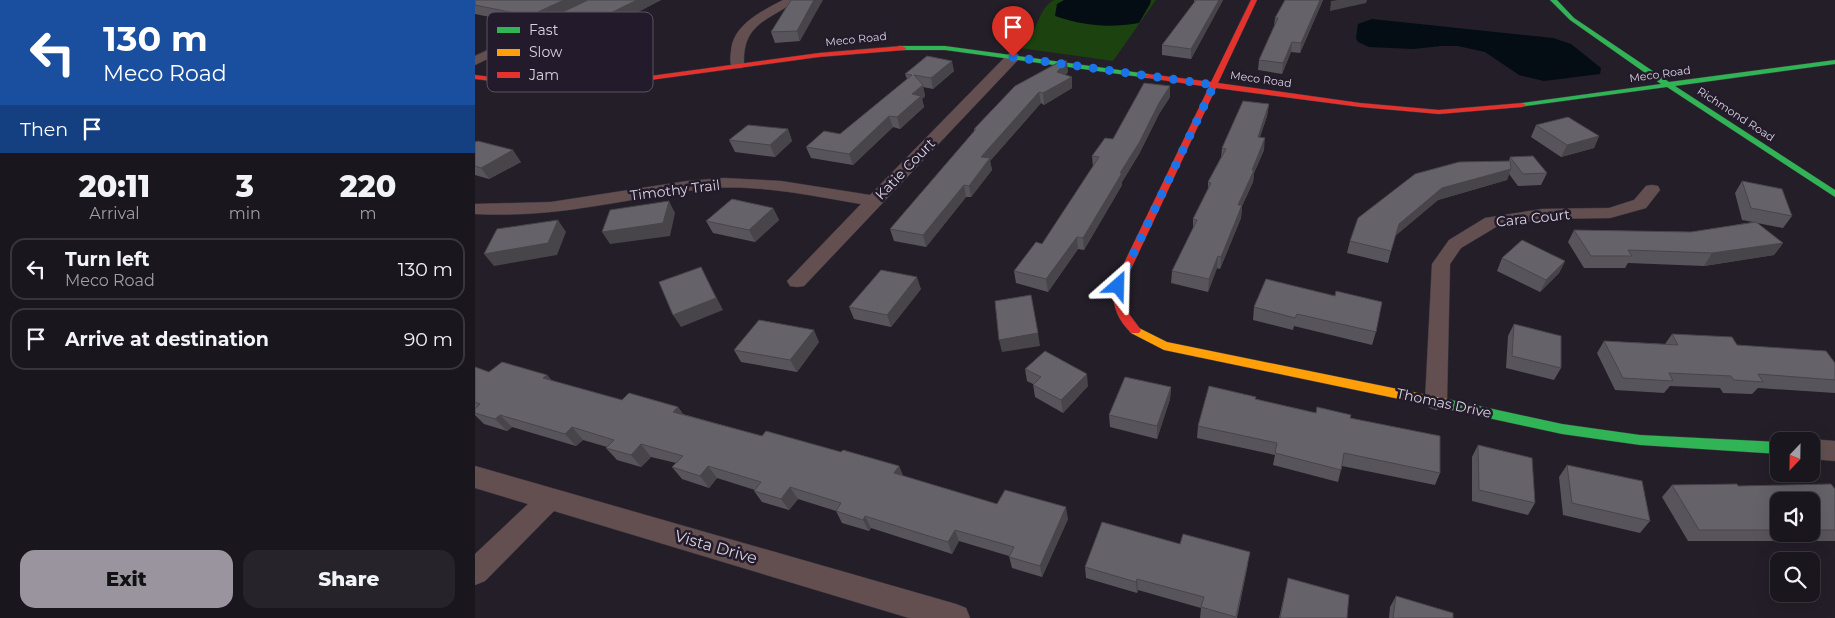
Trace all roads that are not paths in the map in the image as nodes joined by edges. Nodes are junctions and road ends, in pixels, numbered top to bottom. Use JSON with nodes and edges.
{"nodes":[{"id":1,"x":604,"y":0,"type":"edge"},
{"id":2,"x":791,"y":0,"type":"edge"},
{"id":3,"x":1254,"y":0,"type":"edge"},
{"id":4,"x":1553,"y":0,"type":"edge"},
{"id":5,"x":579,"y":12,"type":"edge"},
{"id":6,"x":487,"y":55,"type":"edge"},
{"id":7,"x":1013,"y":57,"type":"junction"},
{"id":8,"x":475,"y":61,"type":"edge"},
{"id":9,"x":1835,"y":62,"type":"edge"},
{"id":10,"x":737,"y":66,"type":"junction"},
{"id":11,"x":653,"y":78,"type":"edge"},
{"id":12,"x":1214,"y":85,"type":"junction"},
{"id":13,"x":1669,"y":85,"type":"junction"},
{"id":14,"x":1652,"y":190,"type":"dead end"},
{"id":15,"x":1835,"y":194,"type":"edge"},
{"id":16,"x":874,"y":201,"type":"junction"},
{"id":17,"x":475,"y":209,"type":"edge"},
{"id":18,"x":797,"y":281,"type":"dead end"},
{"id":19,"x":1436,"y":401,"type":"junction"},
{"id":20,"x":1770,"y":447,"type":"edge"},
{"id":21,"x":1820,"y":450,"type":"edge"},
{"id":22,"x":1835,"y":451,"type":"edge"},
{"id":23,"x":475,"y":477,"type":"edge"},
{"id":24,"x":550,"y":499,"type":"junction"},
{"id":25,"x":475,"y":572,"type":"edge"},
{"id":26,"x":952,"y":617,"type":"edge"}],
"edges":[{"from":1,"to":5,"type":"street"},
{"from":2,"to":10,"type":"street"},
{"from":3,"to":12,"type":"street"},
{"from":4,"to":13,"type":"street","name":"Richmond Road"},
{"from":6,"to":8,"type":"street"},
{"from":7,"to":10,"type":"street","name":"Meco Road"},
{"from":7,"to":12,"type":"street","name":"Meco Road"},
{"from":7,"to":16,"type":"street","name":"Katie Court"},
{"from":9,"to":13,"type":"street","name":"Meco Road"},
{"from":10,"to":11,"type":"street","name":"Meco Road"},
{"from":12,"to":13,"type":"street","name":"Meco Road"},
{"from":12,"to":19,"type":"street","name":"Thomas Drive"},
{"from":13,"to":15,"type":"street","name":"Richmond Road"},
{"from":14,"to":19,"type":"street","name":"Cara Court"},
{"from":16,"to":17,"type":"street","name":"Timothy Trail"},
{"from":16,"to":18,"type":"street","name":"Katie Court"},
{"from":19,"to":20,"type":"street","name":"Thomas Drive"},
{"from":21,"to":22,"type":"street"},
{"from":23,"to":24,"type":"street","name":"Vista Drive"},
{"from":24,"to":25,"type":"street"},
{"from":24,"to":26,"type":"street","name":"Vista Drive"}]}
